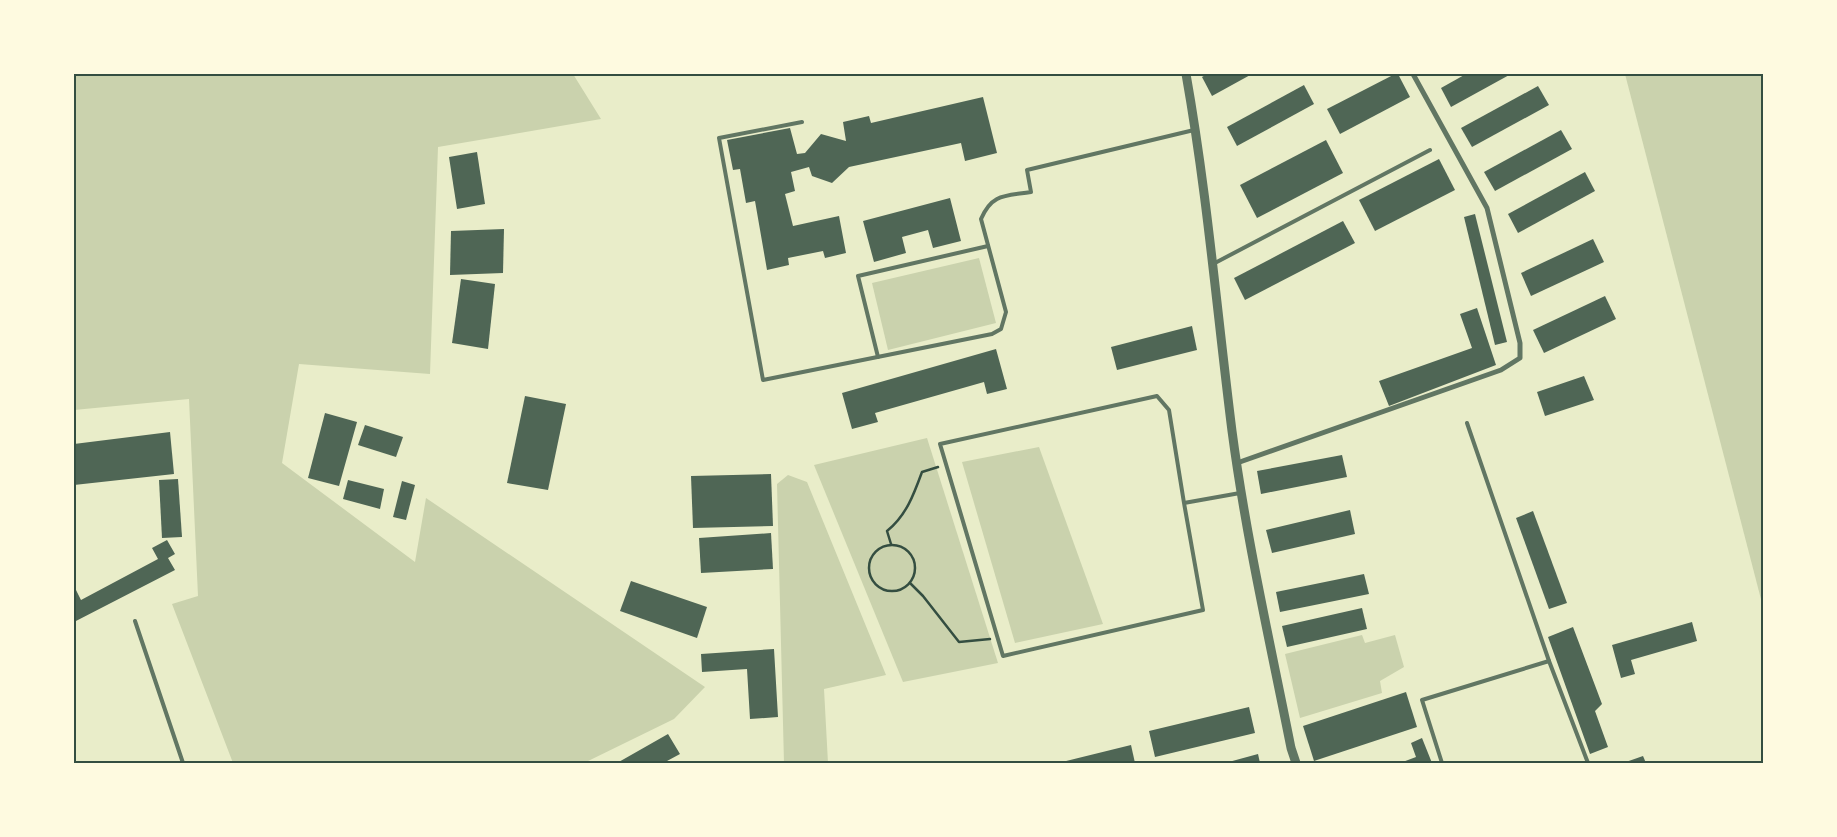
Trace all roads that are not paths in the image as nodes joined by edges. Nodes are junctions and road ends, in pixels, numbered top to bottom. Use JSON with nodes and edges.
{"nodes":[{"id":1,"x":1186,"y":74,"type":"edge"},
{"id":2,"x":1413,"y":74,"type":"edge"},
{"id":3,"x":802,"y":122,"type":"dead end"},
{"id":4,"x":1196,"y":130,"type":"junction"},
{"id":5,"x":1430,"y":150,"type":"dead end"},
{"id":6,"x":988,"y":246,"type":"junction"},
{"id":7,"x":1212,"y":264,"type":"junction"},
{"id":8,"x":878,"y":357,"type":"junction"},
{"id":9,"x":1467,"y":424,"type":"dead end"},
{"id":10,"x":1237,"y":462,"type":"junction"},
{"id":11,"x":1242,"y":493,"type":"junction"},
{"id":12,"x":1184,"y":502,"type":"junction"},
{"id":13,"x":135,"y":621,"type":"dead end"},
{"id":14,"x":1549,"y":661,"type":"junction"},
{"id":15,"x":183,"y":763,"type":"edge"},
{"id":16,"x":1296,"y":763,"type":"edge"},
{"id":17,"x":1442,"y":763,"type":"edge"},
{"id":18,"x":1588,"y":763,"type":"edge"}],
"edges":[{"from":1,"to":4,"type":"street"},
{"from":2,"to":10,"type":"street"},
{"from":3,"to":8,"type":"lane"},
{"from":4,"to":6,"type":"lane"},
{"from":4,"to":7,"type":"street"},
{"from":5,"to":7,"type":"lane"},
{"from":6,"to":8,"type":"lane"},
{"from":6,"to":8,"type":"lane"},
{"from":7,"to":10,"type":"street"},
{"from":9,"to":14,"type":"lane"},
{"from":10,"to":11,"type":"street"},
{"from":11,"to":12,"type":"lane"},
{"from":11,"to":16,"type":"street"},
{"from":12,"to":12,"type":"lane"},
{"from":13,"to":15,"type":"lane"},
{"from":14,"to":17,"type":"lane"},
{"from":14,"to":18,"type":"lane"}]}
